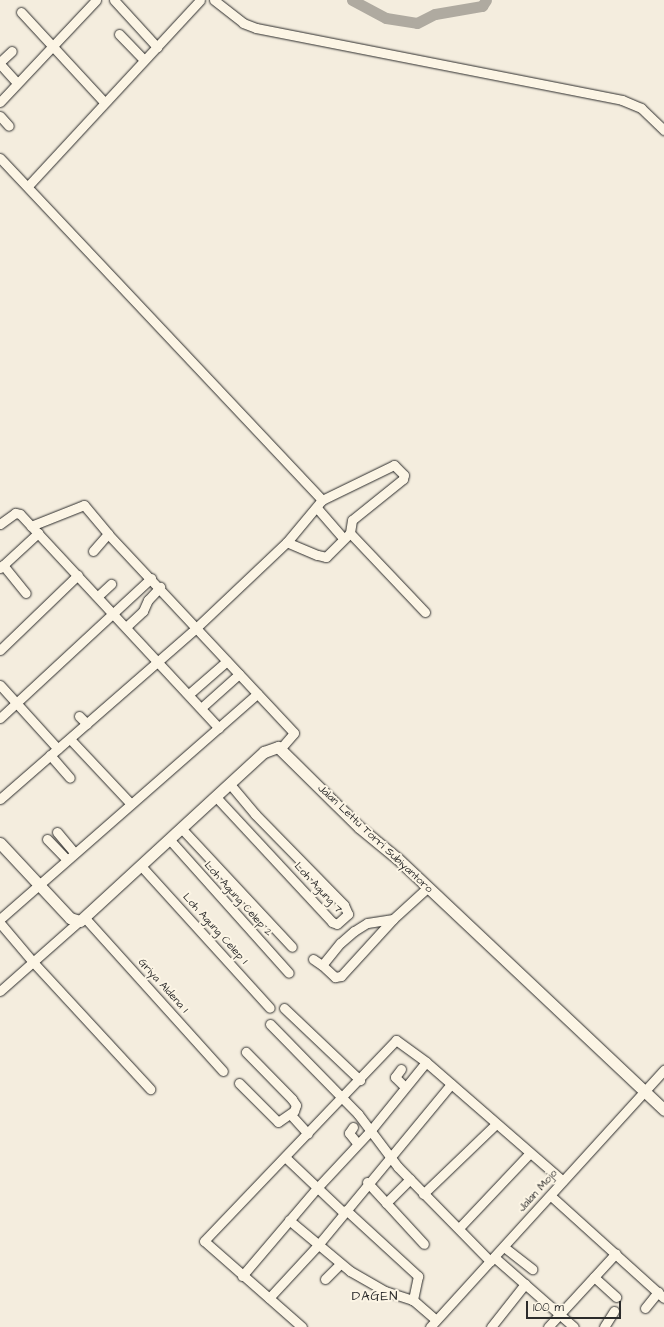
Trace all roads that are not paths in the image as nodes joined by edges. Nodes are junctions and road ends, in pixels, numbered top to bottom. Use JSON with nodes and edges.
{"nodes":[{"id":1,"x":96,"y":0,"type":"edge"},
{"id":2,"x":114,"y":0,"type":"edge"},
{"id":3,"x":200,"y":0,"type":"edge"},
{"id":4,"x":214,"y":0,"type":"edge"},
{"id":5,"x":21,"y":12,"type":"dead end"},
{"id":6,"x":119,"y":34,"type":"dead end"},
{"id":7,"x":53,"y":45,"type":"junction"},
{"id":8,"x":157,"y":47,"type":"junction"},
{"id":9,"x":12,"y":51,"type":"dead end"},
{"id":10,"x":144,"y":60,"type":"junction"},
{"id":11,"x":0,"y":64,"type":"edge"},
{"id":12,"x":17,"y":83,"type":"junction"},
{"id":13,"x":0,"y":102,"type":"edge"},
{"id":14,"x":104,"y":102,"type":"junction"},
{"id":15,"x":0,"y":116,"type":"edge"},
{"id":16,"x":9,"y":126,"type":"dead end"},
{"id":17,"x":664,"y":130,"type":"edge"},
{"id":18,"x":0,"y":158,"type":"edge"},
{"id":19,"x":28,"y":186,"type":"junction"},
{"id":20,"x":322,"y":500,"type":"junction"},
{"id":21,"x":317,"y":508,"type":"junction"},
{"id":22,"x":0,"y":524,"type":"edge"},
{"id":23,"x":34,"y":529,"type":"junction"},
{"id":24,"x":108,"y":534,"type":"junction"},
{"id":25,"x":346,"y":535,"type":"junction"},
{"id":26,"x":288,"y":542,"type":"junction"},
{"id":27,"x":93,"y":551,"type":"dead end"},
{"id":28,"x":1,"y":566,"type":"edge"},
{"id":29,"x":78,"y":575,"type":"junction"},
{"id":30,"x":152,"y":578,"type":"junction"},
{"id":31,"x":111,"y":584,"type":"dead end"},
{"id":32,"x":160,"y":587,"type":"junction"},
{"id":33,"x":26,"y":593,"type":"dead end"},
{"id":34,"x":98,"y":596,"type":"junction"},
{"id":35,"x":425,"y":612,"type":"dead end"},
{"id":36,"x":115,"y":614,"type":"junction"},
{"id":37,"x":127,"y":626,"type":"junction"},
{"id":38,"x":197,"y":627,"type":"junction"},
{"id":39,"x":0,"y":650,"type":"edge"},
{"id":40,"x":159,"y":661,"type":"junction"},
{"id":41,"x":227,"y":661,"type":"junction"},
{"id":42,"x":239,"y":674,"type":"junction"},
{"id":43,"x":0,"y":685,"type":"edge"},
{"id":44,"x":189,"y":694,"type":"junction"},
{"id":45,"x":257,"y":694,"type":"junction"},
{"id":46,"x":18,"y":703,"type":"junction"},
{"id":47,"x":201,"y":708,"type":"junction"},
{"id":48,"x":79,"y":716,"type":"dead end"},
{"id":49,"x":0,"y":718,"type":"edge"},
{"id":50,"x":87,"y":724,"type":"junction"},
{"id":51,"x":219,"y":728,"type":"junction"},
{"id":52,"x":70,"y":739,"type":"junction"},
{"id":53,"x":58,"y":749,"type":"junction"},
{"id":54,"x":280,"y":749,"type":"junction"},
{"id":55,"x":50,"y":755,"type":"junction"},
{"id":56,"x":70,"y":778,"type":"dead end"},
{"id":57,"x":230,"y":784,"type":"junction"},
{"id":58,"x":216,"y":797,"type":"junction"},
{"id":59,"x":0,"y":799,"type":"edge"},
{"id":60,"x":130,"y":803,"type":"junction"},
{"id":61,"x":255,"y":814,"type":"junction"},
{"id":62,"x":243,"y":825,"type":"junction"},
{"id":63,"x":182,"y":829,"type":"junction"},
{"id":64,"x":57,"y":832,"type":"dead end"},
{"id":65,"x":47,"y":839,"type":"dead end"},
{"id":66,"x":170,"y":840,"type":"junction"},
{"id":67,"x":0,"y":843,"type":"edge"},
{"id":68,"x":74,"y":852,"type":"junction"},
{"id":69,"x":66,"y":859,"type":"junction"},
{"id":70,"x":142,"y":867,"type":"junction"},
{"id":71,"x":39,"y":884,"type":"junction"},
{"id":72,"x":428,"y":887,"type":"junction"},
{"id":73,"x":0,"y":918,"type":"edge"},
{"id":74,"x":392,"y":919,"type":"junction"},
{"id":75,"x":81,"y":920,"type":"junction"},
{"id":76,"x":0,"y":923,"type":"edge"},
{"id":77,"x":292,"y":946,"type":"dead end"},
{"id":78,"x":313,"y":959,"type":"dead end"},
{"id":79,"x":33,"y":962,"type":"junction"},
{"id":80,"x":322,"y":966,"type":"junction"},
{"id":81,"x":289,"y":973,"type":"dead end"},
{"id":82,"x":0,"y":991,"type":"edge"},
{"id":83,"x":270,"y":1008,"type":"dead end"},
{"id":84,"x":284,"y":1008,"type":"dead end"},
{"id":85,"x":270,"y":1024,"type":"dead end"},
{"id":86,"x":246,"y":1052,"type":"dead end"},
{"id":87,"x":426,"y":1062,"type":"junction"},
{"id":88,"x":401,"y":1069,"type":"dead end"},
{"id":89,"x":664,"y":1070,"type":"edge"},
{"id":90,"x":223,"y":1071,"type":"dead end"},
{"id":91,"x":360,"y":1080,"type":"junction"},
{"id":92,"x":238,"y":1084,"type":"dead end"},
{"id":93,"x":451,"y":1084,"type":"junction"},
{"id":94,"x":405,"y":1087,"type":"junction"},
{"id":95,"x":150,"y":1089,"type":"dead end"},
{"id":96,"x":644,"y":1092,"type":"junction"},
{"id":97,"x":343,"y":1098,"type":"junction"},
{"id":98,"x":664,"y":1110,"type":"edge"},
{"id":99,"x":291,"y":1115,"type":"junction"},
{"id":100,"x":496,"y":1124,"type":"junction"},
{"id":101,"x":353,"y":1127,"type":"dead end"},
{"id":102,"x":371,"y":1130,"type":"junction"},
{"id":103,"x":308,"y":1134,"type":"junction"},
{"id":104,"x":357,"y":1143,"type":"junction"},
{"id":105,"x":530,"y":1153,"type":"junction"},
{"id":106,"x":285,"y":1157,"type":"junction"},
{"id":107,"x":391,"y":1157,"type":"junction"},
{"id":108,"x":410,"y":1179,"type":"junction"},
{"id":109,"x":563,"y":1181,"type":"junction"},
{"id":110,"x":367,"y":1182,"type":"junction"},
{"id":111,"x":317,"y":1188,"type":"junction"},
{"id":112,"x":423,"y":1194,"type":"junction"},
{"id":113,"x":550,"y":1196,"type":"junction"},
{"id":114,"x":386,"y":1203,"type":"junction"},
{"id":115,"x":345,"y":1211,"type":"junction"},
{"id":116,"x":289,"y":1220,"type":"junction"},
{"id":117,"x":459,"y":1228,"type":"junction"},
{"id":118,"x":424,"y":1244,"type":"dead end"},
{"id":119,"x":318,"y":1245,"type":"junction"},
{"id":120,"x":504,"y":1247,"type":"junction"},
{"id":121,"x":616,"y":1253,"type":"junction"},
{"id":122,"x":492,"y":1259,"type":"junction"},
{"id":123,"x":340,"y":1264,"type":"junction"},
{"id":124,"x":532,"y":1269,"type":"dead end"},
{"id":125,"x":242,"y":1276,"type":"junction"},
{"id":126,"x":594,"y":1277,"type":"junction"},
{"id":127,"x":325,"y":1279,"type":"dead end"},
{"id":128,"x":525,"y":1284,"type":"junction"},
{"id":129,"x":661,"y":1295,"type":"edge"},
{"id":130,"x":616,"y":1297,"type":"dead end"},
{"id":131,"x":268,"y":1298,"type":"junction"},
{"id":132,"x":412,"y":1300,"type":"junction"},
{"id":133,"x":645,"y":1308,"type":"dead end"},
{"id":134,"x":614,"y":1312,"type":"dead end"},
{"id":135,"x":559,"y":1314,"type":"junction"},
{"id":136,"x":434,"y":1324,"type":"edge"},
{"id":137,"x":302,"y":1327,"type":"edge"},
{"id":138,"x":491,"y":1327,"type":"edge"},
{"id":139,"x":548,"y":1327,"type":"edge"},
{"id":140,"x":574,"y":1327,"type":"edge"},
{"id":141,"x":604,"y":1327,"type":"edge"}],
"edges":[{"from":1,"to":7,"type":"street"},
{"from":2,"to":8,"type":"street"},
{"from":3,"to":8,"type":"street"},
{"from":4,"to":17,"type":"street"},
{"from":5,"to":7,"type":"street"},
{"from":6,"to":10,"type":"street"},
{"from":7,"to":12,"type":"street"},
{"from":7,"to":14,"type":"street"},
{"from":8,"to":10,"type":"street"},
{"from":9,"to":11,"type":"street"},
{"from":10,"to":14,"type":"street"},
{"from":11,"to":12,"type":"street"},
{"from":12,"to":13,"type":"street"},
{"from":14,"to":19,"type":"street"},
{"from":15,"to":16,"type":"street"},
{"from":18,"to":19,"type":"street"},
{"from":19,"to":20,"type":"street"},
{"from":20,"to":21,"type":"street"},
{"from":20,"to":25,"type":"street"},
{"from":21,"to":25,"type":"street"},
{"from":21,"to":26,"type":"street"},
{"from":22,"to":23,"type":"street"},
{"from":23,"to":24,"type":"street"},
{"from":23,"to":28,"type":"street"},
{"from":23,"to":29,"type":"street"},
{"from":24,"to":27,"type":"street"},
{"from":24,"to":30,"type":"street"},
{"from":25,"to":26,"type":"street"},
{"from":25,"to":35,"type":"street"},
{"from":26,"to":38,"type":"street"},
{"from":28,"to":33,"type":"street"},
{"from":29,"to":34,"type":"street"},
{"from":29,"to":39,"type":"street"},
{"from":30,"to":32,"type":"street"},
{"from":30,"to":36,"type":"street"},
{"from":31,"to":34,"type":"street"},
{"from":32,"to":37,"type":"street"},
{"from":32,"to":38,"type":"street"},
{"from":34,"to":36,"type":"street"},
{"from":36,"to":37,"type":"street"},
{"from":36,"to":46,"type":"street"},
{"from":37,"to":40,"type":"street"},
{"from":38,"to":40,"type":"street"},
{"from":38,"to":41,"type":"street"},
{"from":40,"to":44,"type":"street"},
{"from":40,"to":50,"type":"street"},
{"from":41,"to":42,"type":"street"},
{"from":41,"to":44,"type":"street"},
{"from":42,"to":45,"type":"street"},
{"from":42,"to":47,"type":"street"},
{"from":43,"to":46,"type":"street"},
{"from":44,"to":47,"type":"street"},
{"from":45,"to":51,"type":"street"},
{"from":45,"to":54,"type":"street"},
{"from":46,"to":49,"type":"street"},
{"from":46,"to":53,"type":"street"},
{"from":47,"to":51,"type":"street"},
{"from":48,"to":50,"type":"street"},
{"from":50,"to":52,"type":"street"},
{"from":51,"to":60,"type":"street"},
{"from":52,"to":53,"type":"street"},
{"from":52,"to":60,"type":"street"},
{"from":53,"to":55,"type":"street"},
{"from":54,"to":57,"type":"main road"},
{"from":54,"to":72,"type":"main road","name":"Jalan Lettu Torri Subiyantoro"},
{"from":55,"to":56,"type":"street"},
{"from":55,"to":59,"type":"street"},
{"from":57,"to":58,"type":"main road"},
{"from":57,"to":61,"type":"street","name":"Loh Agung 7"},
{"from":58,"to":62,"type":"street","name":"Loh Agung 7"},
{"from":58,"to":63,"type":"main road"},
{"from":60,"to":68,"type":"street"},
{"from":61,"to":62,"type":"street"},
{"from":61,"to":62,"type":"street","name":"Loh Agung 7"},
{"from":63,"to":66,"type":"main road"},
{"from":63,"to":77,"type":"street"},
{"from":64,"to":68,"type":"street"},
{"from":65,"to":69,"type":"street"},
{"from":66,"to":70,"type":"main road"},
{"from":66,"to":81,"type":"street","name":"Loh Agung Celep 2"},
{"from":67,"to":71,"type":"main road"},
{"from":68,"to":69,"type":"street"},
{"from":69,"to":71,"type":"street"},
{"from":70,"to":75,"type":"main road"},
{"from":70,"to":83,"type":"street","name":"Loh Agung Celep 1"},
{"from":71,"to":73,"type":"street"},
{"from":71,"to":75,"type":"main road"},
{"from":72,"to":74,"type":"street"},
{"from":72,"to":96,"type":"main road","name":"Jalan Lettu Torri Subiyantoro"},
{"from":74,"to":80,"type":"street"},
{"from":74,"to":80,"type":"street"},
{"from":75,"to":79,"type":"street"},
{"from":75,"to":90,"type":"street","name":"Griya Aldena 1"},
{"from":76,"to":79,"type":"street"},
{"from":78,"to":80,"type":"street"},
{"from":79,"to":82,"type":"street"},
{"from":79,"to":95,"type":"street"},
{"from":84,"to":91,"type":"street"},
{"from":85,"to":97,"type":"street"},
{"from":86,"to":99,"type":"street"},
{"from":87,"to":91,"type":"street"},
{"from":87,"to":93,"type":"street"},
{"from":87,"to":94,"type":"street"},
{"from":88,"to":94,"type":"street"},
{"from":89,"to":96,"type":"street","name":"Jalan Mojo"},
{"from":91,"to":97,"type":"street"},
{"from":92,"to":99,"type":"street"},
{"from":93,"to":100,"type":"street"},
{"from":93,"to":107,"type":"street"},
{"from":94,"to":102,"type":"street"},
{"from":96,"to":98,"type":"main road","name":"Jalan Lettu Torri Subiyantoro"},
{"from":96,"to":109,"type":"street","name":"Jalan Mojo"},
{"from":97,"to":102,"type":"street"},
{"from":97,"to":103,"type":"street"},
{"from":99,"to":103,"type":"street"},
{"from":100,"to":105,"type":"street"},
{"from":100,"to":112,"type":"street"},
{"from":101,"to":104,"type":"street"},
{"from":102,"to":104,"type":"street"},
{"from":102,"to":107,"type":"street"},
{"from":103,"to":106,"type":"street"},
{"from":104,"to":111,"type":"street"},
{"from":105,"to":109,"type":"street"},
{"from":105,"to":117,"type":"street"},
{"from":106,"to":111,"type":"street"},
{"from":106,"to":125,"type":"street"},
{"from":107,"to":108,"type":"street"},
{"from":107,"to":110,"type":"street"},
{"from":108,"to":112,"type":"street"},
{"from":108,"to":114,"type":"street"},
{"from":109,"to":113,"type":"street","name":"Jalan Mojo"},
{"from":110,"to":114,"type":"street"},
{"from":110,"to":115,"type":"street"},
{"from":111,"to":115,"type":"street"},
{"from":111,"to":116,"type":"street"},
{"from":112,"to":117,"type":"street"},
{"from":113,"to":120,"type":"street","name":"Jalan Mojo"},
{"from":113,"to":121,"type":"street"},
{"from":114,"to":118,"type":"street"},
{"from":115,"to":119,"type":"street"},
{"from":115,"to":132,"type":"street"},
{"from":116,"to":119,"type":"street"},
{"from":116,"to":125,"type":"street"},
{"from":117,"to":122,"type":"street"},
{"from":119,"to":123,"type":"street"},
{"from":119,"to":131,"type":"street"},
{"from":120,"to":122,"type":"street","name":"Jalan Mojo"},
{"from":120,"to":124,"type":"street"},
{"from":121,"to":126,"type":"street"},
{"from":121,"to":129,"type":"street"},
{"from":122,"to":128,"type":"street"},
{"from":122,"to":136,"type":"street","name":"Jalan Mojo"},
{"from":123,"to":127,"type":"street"},
{"from":123,"to":132,"type":"street"},
{"from":125,"to":131,"type":"street"},
{"from":126,"to":130,"type":"street"},
{"from":126,"to":135,"type":"street"},
{"from":128,"to":135,"type":"street"},
{"from":128,"to":138,"type":"street"},
{"from":129,"to":133,"type":"street"},
{"from":131,"to":137,"type":"street"},
{"from":132,"to":136,"type":"street"},
{"from":134,"to":141,"type":"street"},
{"from":135,"to":139,"type":"street"},
{"from":135,"to":140,"type":"street"}]}
